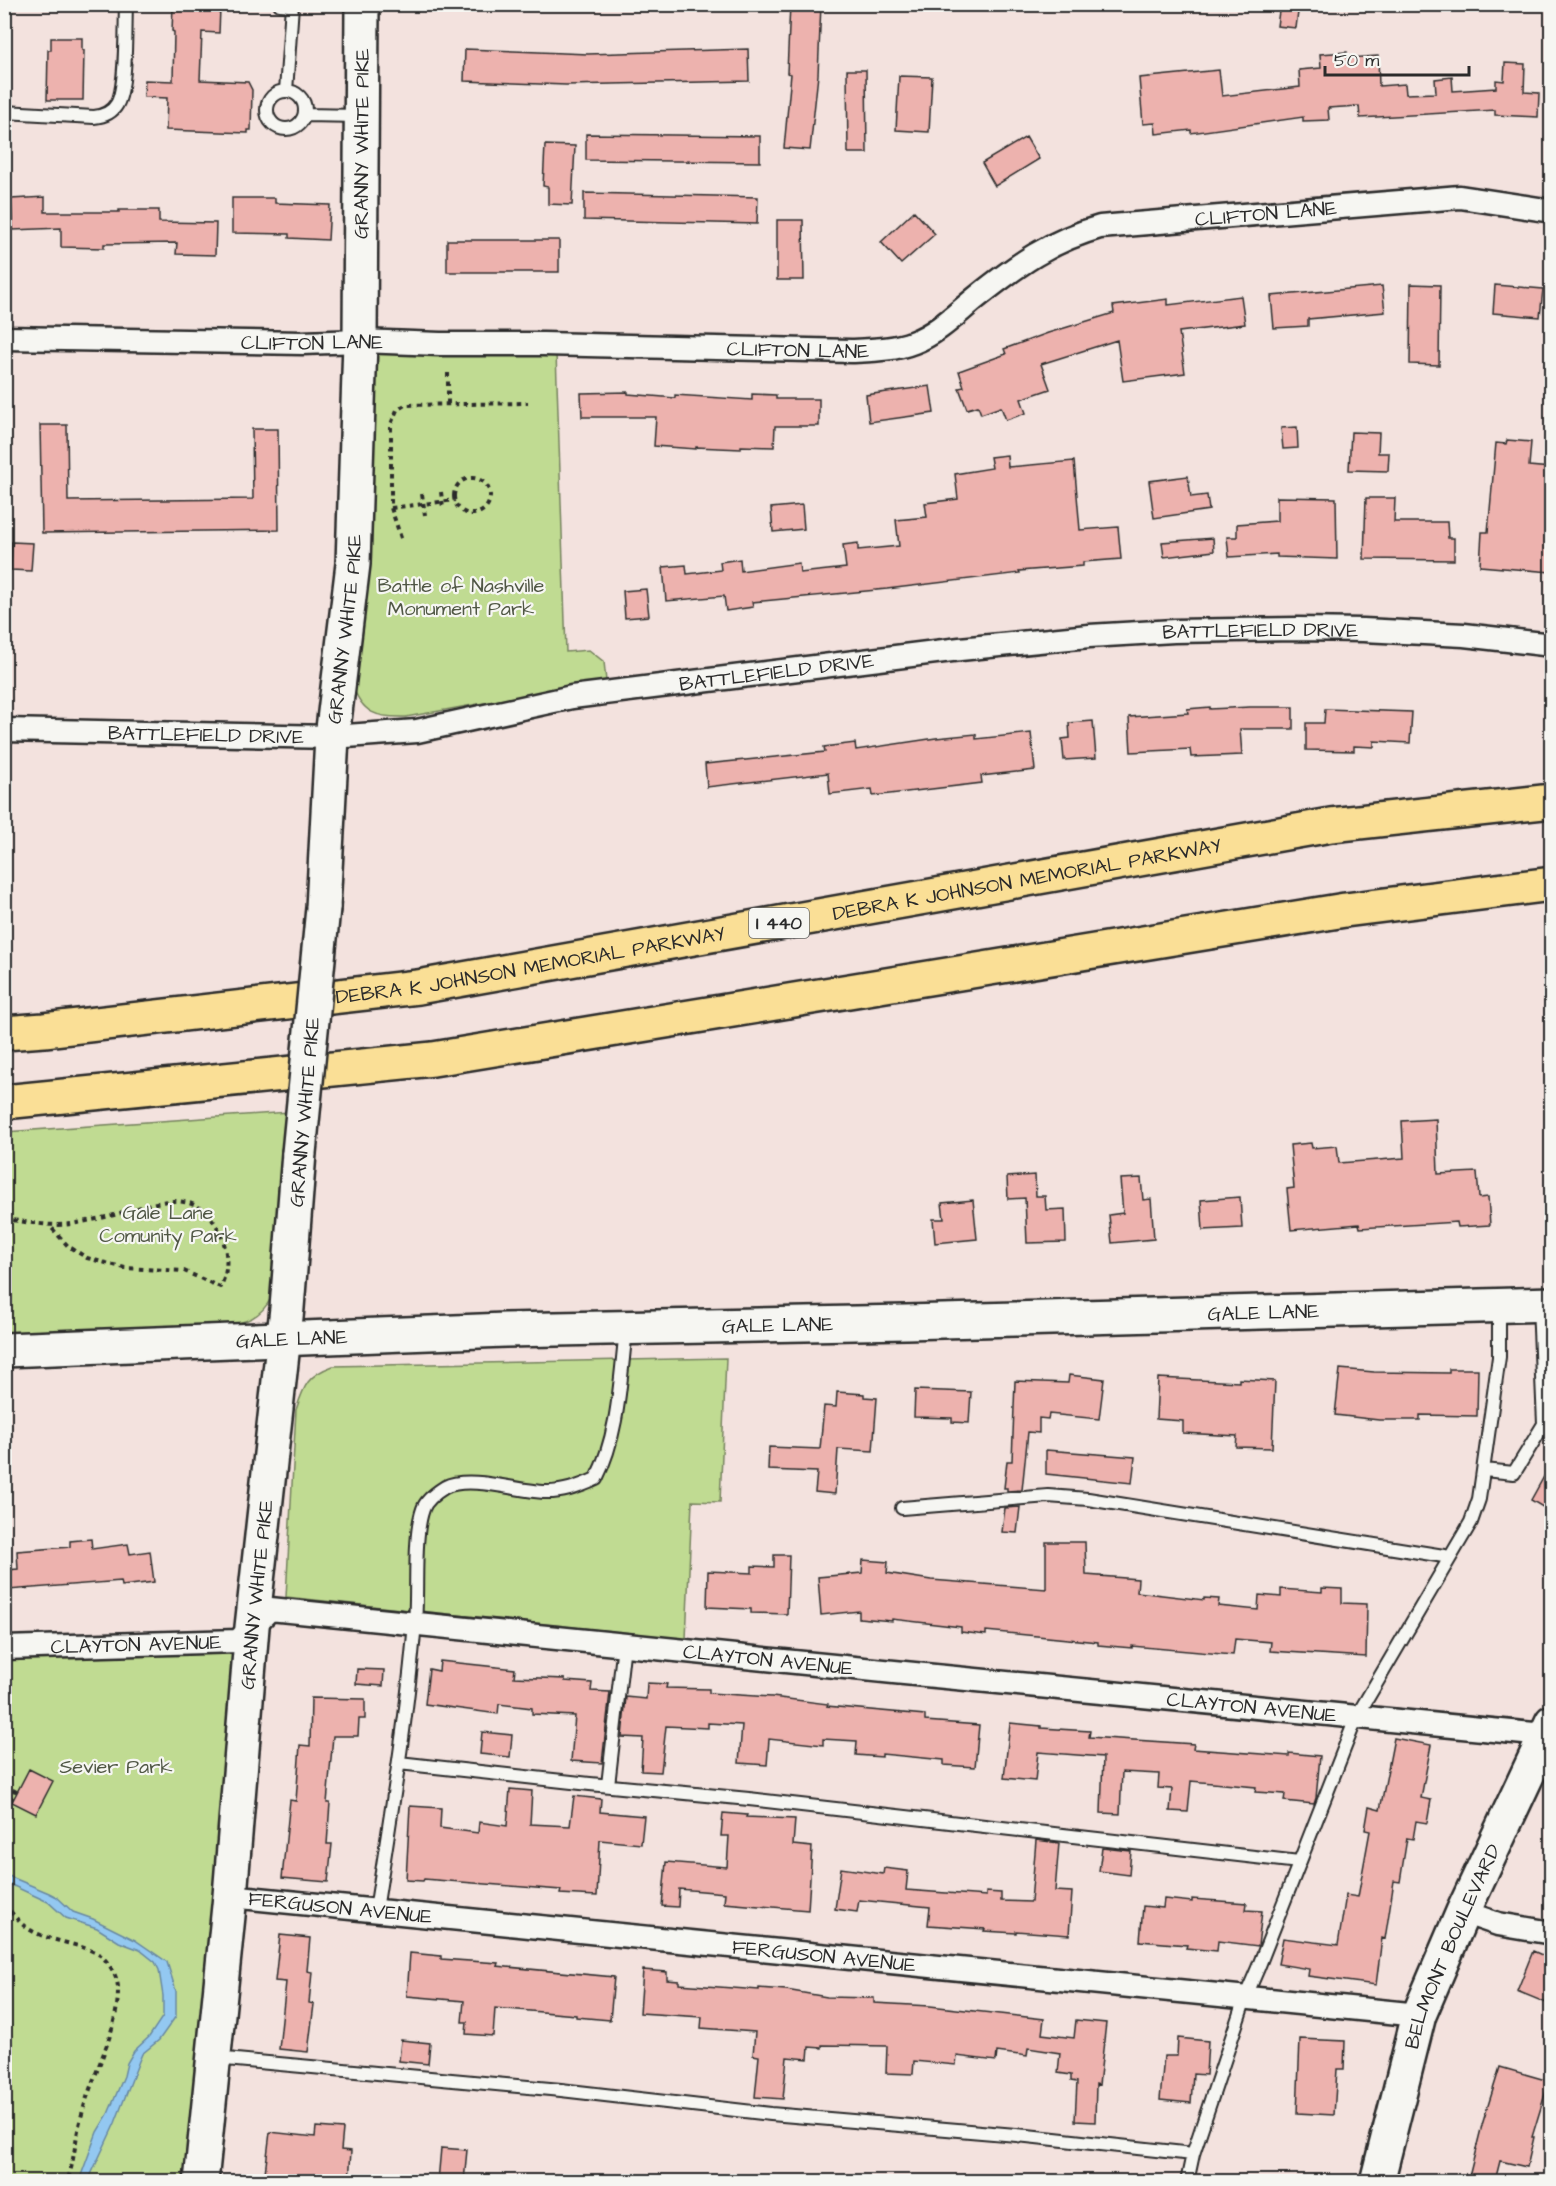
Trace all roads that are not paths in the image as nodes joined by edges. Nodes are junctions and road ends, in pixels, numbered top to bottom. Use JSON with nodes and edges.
{"nodes":[{"id":1,"x":126,"y":4,"type":"edge"},
{"id":2,"x":280,"y":4,"type":"edge"},
{"id":3,"x":362,"y":4,"type":"edge"},
{"id":4,"x":286,"y":91,"type":"junction"},
{"id":5,"x":4,"y":112,"type":"edge"},
{"id":6,"x":305,"y":115,"type":"junction"},
{"id":7,"x":361,"y":116,"type":"junction"},
{"id":8,"x":1551,"y":211,"type":"edge"},
{"id":9,"x":4,"y":338,"type":"edge"},
{"id":10,"x":360,"y":340,"type":"junction"},
{"id":11,"x":1551,"y":645,"type":"edge"},
{"id":12,"x":4,"y":730,"type":"edge"},
{"id":13,"x":332,"y":737,"type":"junction"},
{"id":14,"x":1551,"y":801,"type":"edge"},
{"id":15,"x":1551,"y":884,"type":"edge"},
{"id":16,"x":4,"y":1033,"type":"edge"},
{"id":17,"x":4,"y":1102,"type":"edge"},
{"id":18,"x":1545,"y":1304,"type":"edge"},
{"id":19,"x":1500,"y":1305,"type":"junction"},
{"id":20,"x":627,"y":1328,"type":"junction"},
{"id":21,"x":283,"y":1340,"type":"junction"},
{"id":22,"x":4,"y":1350,"type":"edge"},
{"id":23,"x":1548,"y":1426,"type":"edge"},
{"id":24,"x":1484,"y":1470,"type":"junction"},
{"id":25,"x":902,"y":1508,"type":"dead end"},
{"id":26,"x":1450,"y":1557,"type":"junction"},
{"id":27,"x":415,"y":1622,"type":"junction"},
{"id":28,"x":252,"y":1627,"type":"junction"},
{"id":29,"x":624,"y":1644,"type":"junction"},
{"id":30,"x":4,"y":1648,"type":"edge"},
{"id":31,"x":1357,"y":1716,"type":"junction"},
{"id":32,"x":1548,"y":1728,"type":"edge"},
{"id":33,"x":399,"y":1763,"type":"junction"},
{"id":34,"x":608,"y":1785,"type":"junction"},
{"id":35,"x":1299,"y":1862,"type":"junction"},
{"id":36,"x":230,"y":1896,"type":"junction"},
{"id":37,"x":376,"y":1910,"type":"junction"},
{"id":38,"x":1463,"y":1912,"type":"junction"},
{"id":39,"x":1550,"y":1929,"type":"edge"},
{"id":40,"x":1245,"y":1998,"type":"junction"},
{"id":41,"x":1419,"y":2015,"type":"junction"},
{"id":42,"x":214,"y":2058,"type":"junction"},
{"id":43,"x":1193,"y":2154,"type":"junction"},
{"id":44,"x":192,"y":2180,"type":"edge"},
{"id":45,"x":1187,"y":2181,"type":"edge"},
{"id":46,"x":1377,"y":2181,"type":"edge"}],
"edges":[{"from":1,"to":5,"type":"lane"},
{"from":2,"to":4,"type":"lane"},
{"from":3,"to":7,"type":"main road","name":"GRANNY WHITE PIKE"},
{"from":4,"to":6,"type":"lane"},
{"from":4,"to":6,"type":"lane"},
{"from":6,"to":7,"type":"lane"},
{"from":7,"to":10,"type":"main road","name":"GRANNY WHITE PIKE"},
{"from":8,"to":10,"type":"street","name":"CLIFTON LANE"},
{"from":9,"to":10,"type":"street","name":"CLIFTON LANE"},
{"from":10,"to":13,"type":"main road","name":"GRANNY WHITE PIKE"},
{"from":11,"to":13,"type":"street","name":"BATTLEFIELD DRIVE"},
{"from":12,"to":13,"type":"street","name":"BATTLEFIELD DRIVE"},
{"from":13,"to":21,"type":"main road","name":"GRANNY WHITE PIKE","bridge":true},
{"from":14,"to":16,"type":"highway","name":"DEBRA K JOHNSON MEMORIAL PARKWAY","number":"I 440"},
{"from":15,"to":17,"type":"highway"},
{"from":18,"to":19,"type":"main road","name":"GALE LANE"},
{"from":18,"to":23,"type":"lane"},
{"from":19,"to":20,"type":"main road","name":"GALE LANE"},
{"from":19,"to":24,"type":"lane"},
{"from":20,"to":21,"type":"main road","name":"GALE LANE"},
{"from":20,"to":27,"type":"lane"},
{"from":21,"to":22,"type":"main road","name":"GALE LANE"},
{"from":21,"to":28,"type":"main road","name":"GRANNY WHITE PIKE"},
{"from":23,"to":24,"type":"lane"},
{"from":24,"to":26,"type":"lane"},
{"from":25,"to":26,"type":"lane"},
{"from":26,"to":31,"type":"lane"},
{"from":27,"to":28,"type":"street","name":"CLAYTON AVENUE"},
{"from":27,"to":29,"type":"street","name":"CLAYTON AVENUE"},
{"from":27,"to":33,"type":"lane"},
{"from":28,"to":30,"type":"street","name":"CLAYTON AVENUE"},
{"from":28,"to":36,"type":"main road","name":"GRANNY WHITE PIKE"},
{"from":29,"to":31,"type":"street","name":"CLAYTON AVENUE"},
{"from":29,"to":34,"type":"lane"},
{"from":31,"to":32,"type":"street","name":"CLAYTON AVENUE"},
{"from":31,"to":35,"type":"lane"},
{"from":32,"to":38,"type":"main road","name":"BELMONT BOULEVARD"},
{"from":33,"to":34,"type":"lane"},
{"from":33,"to":37,"type":"lane"},
{"from":34,"to":35,"type":"lane"},
{"from":35,"to":40,"type":"lane"},
{"from":36,"to":37,"type":"street","name":"FERGUSON AVENUE"},
{"from":36,"to":42,"type":"main road","name":"GRANNY WHITE PIKE"},
{"from":37,"to":40,"type":"street","name":"FERGUSON AVENUE"},
{"from":38,"to":39,"type":"street"},
{"from":38,"to":41,"type":"main road","name":"BELMONT BOULEVARD"},
{"from":40,"to":41,"type":"street","name":"FERGUSON AVENUE"},
{"from":40,"to":43,"type":"lane"},
{"from":41,"to":46,"type":"main road","name":"BELMONT BOULEVARD"},
{"from":42,"to":43,"type":"lane"},
{"from":42,"to":44,"type":"main road","name":"GRANNY WHITE PIKE"},
{"from":43,"to":45,"type":"lane"}]}
